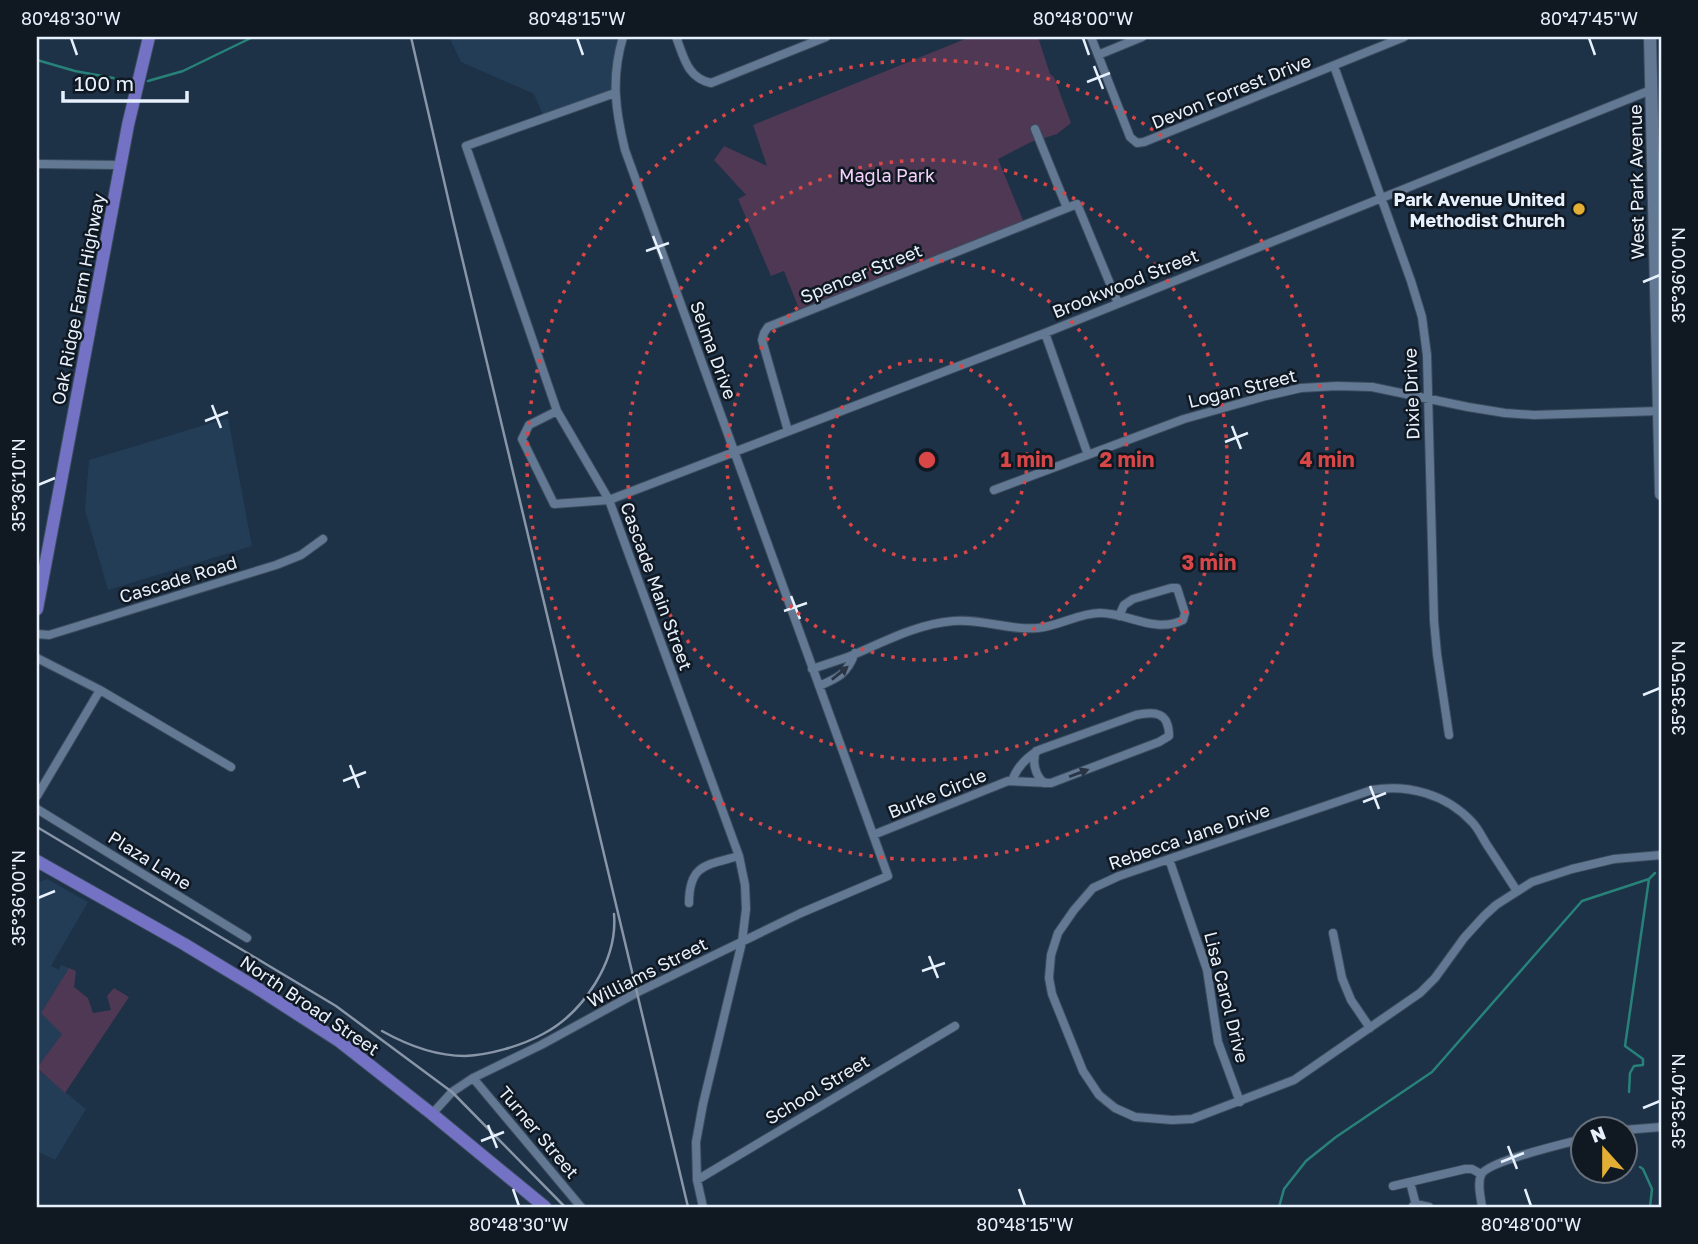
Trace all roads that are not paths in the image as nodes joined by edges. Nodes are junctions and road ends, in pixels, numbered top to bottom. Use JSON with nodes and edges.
{"nodes":[{"id":1,"x":149,"y":37,"type":"edge"},
{"id":2,"x":623,"y":37,"type":"edge"},
{"id":3,"x":676,"y":37,"type":"edge"},
{"id":4,"x":826,"y":37,"type":"edge"},
{"id":5,"x":1091,"y":37,"type":"edge"},
{"id":6,"x":1143,"y":37,"type":"edge"},
{"id":7,"x":1404,"y":37,"type":"edge"},
{"id":8,"x":1650,"y":37,"type":"edge"},
{"id":9,"x":813,"y":39,"type":"edge"},
{"id":10,"x":1098,"y":55,"type":"junction"},
{"id":11,"x":1334,"y":66,"type":"junction"},
{"id":12,"x":1651,"y":90,"type":"junction"},
{"id":13,"x":615,"y":93,"type":"junction"},
{"id":14,"x":1035,"y":129,"type":"dead end"},
{"id":15,"x":37,"y":164,"type":"edge"},
{"id":16,"x":120,"y":165,"type":"junction"},
{"id":17,"x":1381,"y":197,"type":"junction"},
{"id":18,"x":1067,"y":208,"type":"junction"},
{"id":19,"x":1118,"y":303,"type":"junction"},
{"id":20,"x":1045,"y":333,"type":"junction"},
{"id":21,"x":1428,"y":398,"type":"junction"},
{"id":22,"x":557,"y":411,"type":"junction"},
{"id":23,"x":1659,"y":411,"type":"junction"},
{"id":24,"x":788,"y":431,"type":"junction"},
{"id":25,"x":734,"y":451,"type":"junction"},
{"id":26,"x":1088,"y":456,"type":"junction"},
{"id":27,"x":994,"y":490,"type":"dead end"},
{"id":28,"x":1661,"y":494,"type":"edge"},
{"id":29,"x":609,"y":500,"type":"junction"},
{"id":30,"x":323,"y":539,"type":"dead end"},
{"id":31,"x":37,"y":609,"type":"edge"},
{"id":32,"x":1119,"y":616,"type":"junction"},
{"id":33,"x":37,"y":634,"type":"edge"},
{"id":34,"x":855,"y":653,"type":"junction"},
{"id":35,"x":37,"y":658,"type":"edge"},
{"id":36,"x":813,"y":669,"type":"junction"},
{"id":37,"x":819,"y":686,"type":"junction"},
{"id":38,"x":100,"y":690,"type":"junction"},
{"id":39,"x":1449,"y":735,"type":"dead end"},
{"id":40,"x":1036,"y":751,"type":"junction"},
{"id":41,"x":231,"y":767,"type":"dead end"},
{"id":42,"x":1013,"y":781,"type":"junction"},
{"id":43,"x":1044,"y":783,"type":"junction"},
{"id":44,"x":37,"y":796,"type":"edge"},
{"id":45,"x":37,"y":808,"type":"edge"},
{"id":46,"x":873,"y":835,"type":"junction"},
{"id":47,"x":1661,"y":855,"type":"edge"},
{"id":48,"x":739,"y":856,"type":"junction"},
{"id":49,"x":1169,"y":859,"type":"junction"},
{"id":50,"x":37,"y":860,"type":"edge"},
{"id":51,"x":888,"y":876,"type":"joint"},
{"id":52,"x":1517,"y":891,"type":"junction"},
{"id":53,"x":689,"y":903,"type":"dead end"},
{"id":54,"x":1333,"y":933,"type":"dead end"},
{"id":55,"x":247,"y":938,"type":"dead end"},
{"id":56,"x":742,"y":942,"type":"junction"},
{"id":57,"x":954,"y":1026,"type":"dead end"},
{"id":58,"x":1370,"y":1028,"type":"junction"},
{"id":59,"x":473,"y":1077,"type":"junction"},
{"id":60,"x":1240,"y":1102,"type":"junction"},
{"id":61,"x":432,"y":1114,"type":"junction"},
{"id":62,"x":1661,"y":1127,"type":"edge"},
{"id":63,"x":1638,"y":1129,"type":"edge"},
{"id":64,"x":1568,"y":1143,"type":"edge"},
{"id":65,"x":1481,"y":1174,"type":"junction"},
{"id":66,"x":696,"y":1180,"type":"junction"},
{"id":67,"x":1410,"y":1182,"type":"junction"},
{"id":68,"x":1393,"y":1186,"type":"dead end"},
{"id":69,"x":1413,"y":1206,"type":"edge"},
{"id":70,"x":545,"y":1207,"type":"edge"},
{"id":71,"x":581,"y":1207,"type":"edge"},
{"id":72,"x":703,"y":1207,"type":"edge"},
{"id":73,"x":1429,"y":1207,"type":"edge"},
{"id":74,"x":1482,"y":1207,"type":"edge"}],
"edges":[{"from":1,"to":16,"type":"main road","name":"Oak Ridge Farm Highway"},
{"from":2,"to":13,"type":"street","name":"Selma Drive"},
{"from":3,"to":9,"type":"street"},
{"from":4,"to":9,"type":"street"},
{"from":5,"to":10,"type":"street","name":"Devon Forrest Drive"},
{"from":6,"to":10,"type":"street"},
{"from":7,"to":11,"type":"street","name":"Devon Forrest Drive"},
{"from":8,"to":12,"type":"main road","name":"West Park Avenue"},
{"from":10,"to":11,"type":"street","name":"Devon Forrest Drive"},
{"from":11,"to":17,"type":"street","name":"Dixie Drive"},
{"from":12,"to":17,"type":"street","name":"Brookwood Street"},
{"from":12,"to":23,"type":"main road","name":"West Park Avenue"},
{"from":13,"to":22,"type":"street","name":"Cascade Main Street"},
{"from":13,"to":25,"type":"street","name":"Selma Drive"},
{"from":14,"to":18,"type":"street"},
{"from":15,"to":16,"type":"street"},
{"from":16,"to":31,"type":"main road","name":"Oak Ridge Farm Highway"},
{"from":17,"to":19,"type":"street","name":"Brookwood Street"},
{"from":17,"to":21,"type":"street","name":"Dixie Drive"},
{"from":18,"to":19,"type":"street"},
{"from":18,"to":24,"type":"street","name":"Spencer Street"},
{"from":19,"to":20,"type":"street","name":"Brookwood Street"},
{"from":20,"to":24,"type":"street","name":"Brookwood Street"},
{"from":20,"to":26,"type":"street"},
{"from":21,"to":23,"type":"street","name":"Logan Street"},
{"from":21,"to":26,"type":"street","name":"Logan Street"},
{"from":21,"to":39,"type":"street","name":"Dixie Drive"},
{"from":22,"to":29,"type":"street","name":"Cascade Main Street"},
{"from":22,"to":29,"type":"street","name":"Brookwood Street"},
{"from":23,"to":28,"type":"main road","name":"West Park Avenue"},
{"from":24,"to":25,"type":"street","name":"Brookwood Street"},
{"from":25,"to":29,"type":"street","name":"Brookwood Street"},
{"from":25,"to":36,"type":"street","name":"Selma Drive"},
{"from":26,"to":27,"type":"street","name":"Logan Street"},
{"from":29,"to":48,"type":"street","name":"Cascade Main Street"},
{"from":30,"to":33,"type":"street","name":"Cascade Road"},
{"from":32,"to":32,"type":"street"},
{"from":32,"to":34,"type":"street"},
{"from":34,"to":36,"type":"street"},
{"from":37,"to":34,"type":"street","one_way":true},
{"from":35,"to":38,"type":"street"},
{"from":36,"to":37,"type":"street","name":"Selma Drive"},
{"from":37,"to":46,"type":"street","name":"Selma Drive"},
{"from":38,"to":41,"type":"street"},
{"from":38,"to":44,"type":"street"},
{"from":40,"to":42,"type":"street","name":"Burke Circle"},
{"from":40,"to":43,"type":"street"},
{"from":43,"to":40,"type":"street","name":"Burke Circle","one_way":true},
{"from":42,"to":43,"type":"street","name":"Burke Circle"},
{"from":42,"to":46,"type":"street","name":"Burke Circle"},
{"from":45,"to":55,"type":"street","name":"Plaza Lane"},
{"from":46,"to":51,"type":"street","name":"Selma Drive"},
{"from":47,"to":52,"type":"street","name":"Rebecca Jane Drive"},
{"from":48,"to":53,"type":"street"},
{"from":48,"to":56,"type":"street","name":"Cascade Main Street"},
{"from":49,"to":52,"type":"street","name":"Rebecca Jane Drive"},
{"from":49,"to":60,"type":"street","name":"Lisa Carol Drive"},
{"from":49,"to":60,"type":"street","name":"Rebecca Jane Drive"},
{"from":50,"to":61,"type":"main road","name":"North Broad Street"},
{"from":51,"to":56,"type":"street","name":"Williams Street"},
{"from":52,"to":58,"type":"street","name":"Rebecca Jane Drive"},
{"from":54,"to":58,"type":"street"},
{"from":56,"to":59,"type":"street","name":"Williams Street"},
{"from":56,"to":66,"type":"street","name":"Cascade Main Street"},
{"from":57,"to":66,"type":"street","name":"School Street"},
{"from":58,"to":60,"type":"street","name":"Rebecca Jane Drive"},
{"from":59,"to":61,"type":"street","name":"Williams Street"},
{"from":59,"to":71,"type":"street","name":"Turner Street"},
{"from":61,"to":70,"type":"main road","name":"North Broad Street"},
{"from":62,"to":63,"type":"street"},
{"from":64,"to":65,"type":"street"},
{"from":65,"to":67,"type":"street"},
{"from":65,"to":74,"type":"street"},
{"from":66,"to":72,"type":"street","name":"Cascade Main Street"},
{"from":67,"to":68,"type":"street"},
{"from":67,"to":69,"type":"street"},
{"from":69,"to":73,"type":"street"}]}
